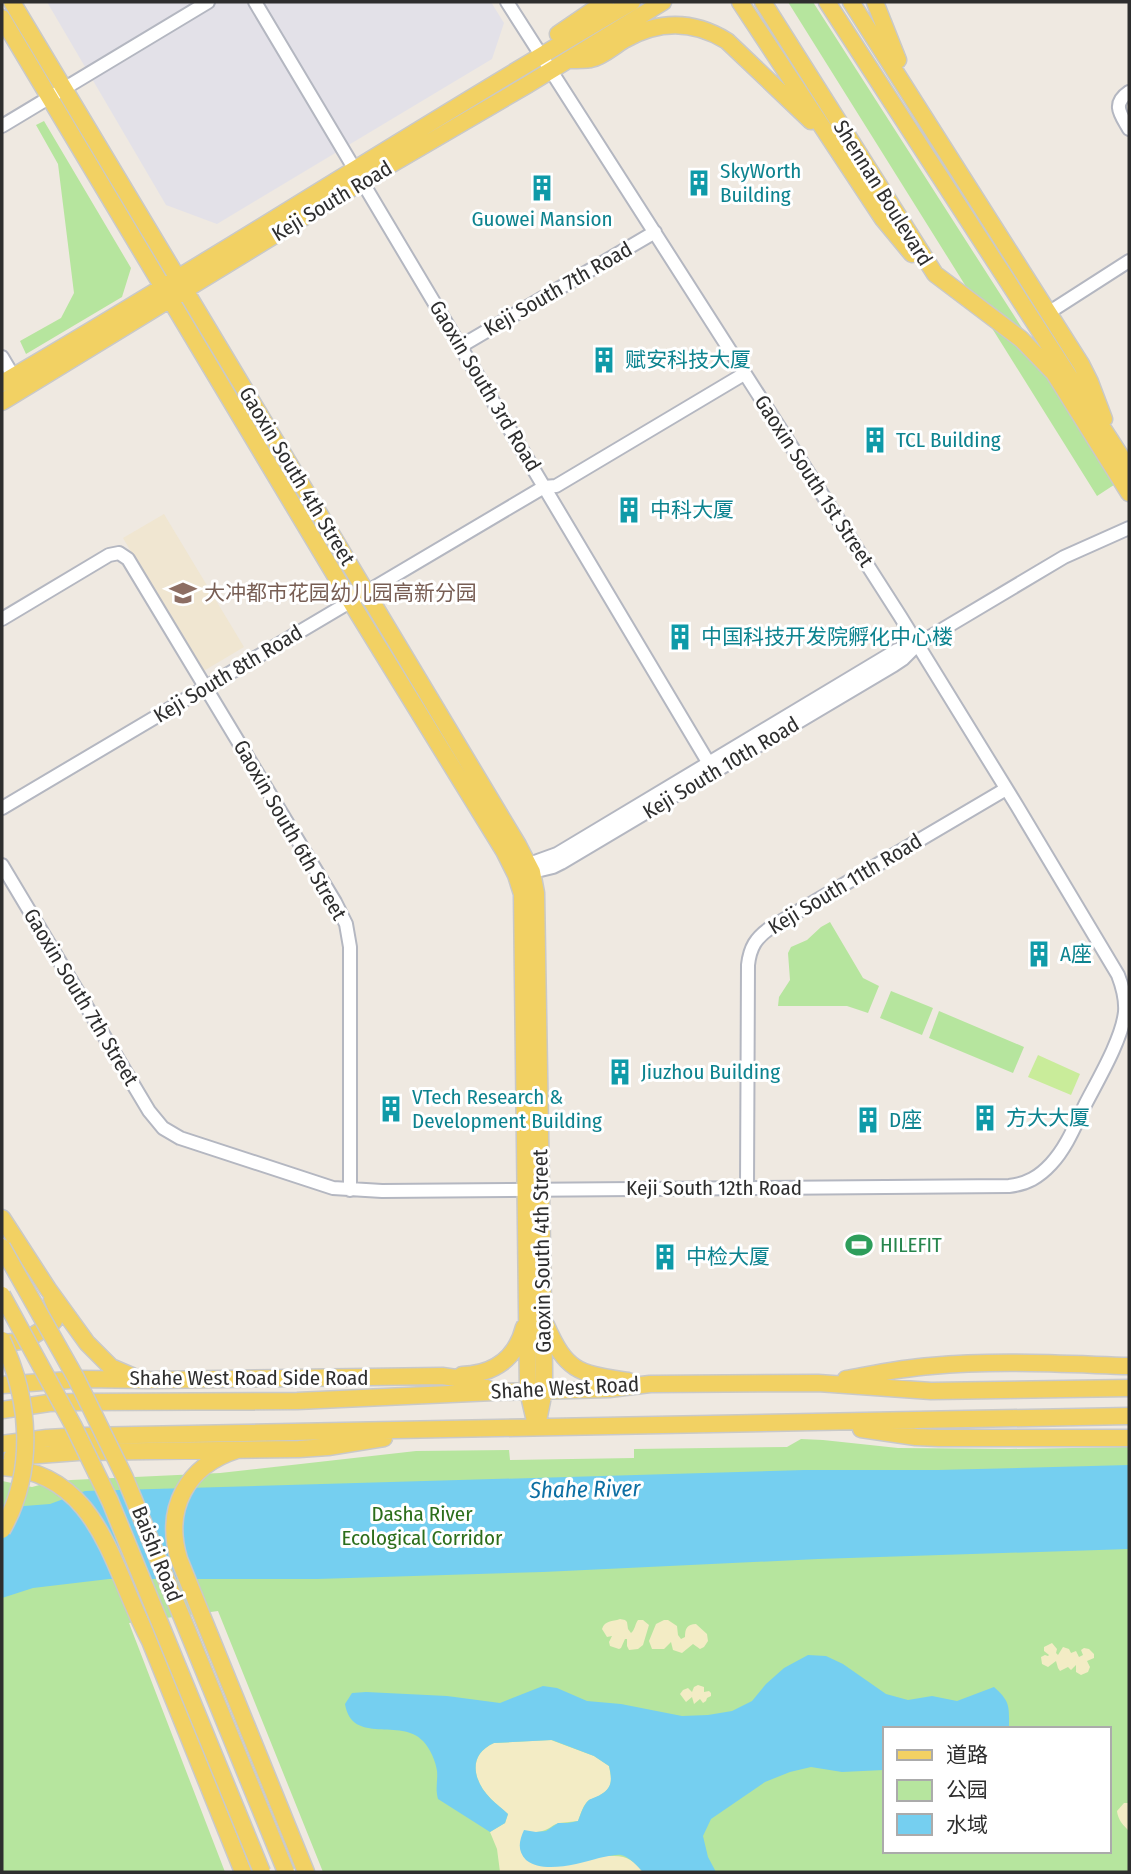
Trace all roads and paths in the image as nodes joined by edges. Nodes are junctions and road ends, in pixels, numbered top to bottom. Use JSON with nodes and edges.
{"nodes":[{"id":1,"x":12,"y":2,"type":"edge"},
{"id":2,"x":208,"y":2,"type":"edge"},
{"id":3,"x":255,"y":2,"type":"edge"},
{"id":4,"x":507,"y":2,"type":"edge"},
{"id":5,"x":605,"y":2,"type":"edge"},
{"id":6,"x":632,"y":2,"type":"edge"},
{"id":7,"x":663,"y":2,"type":"edge"},
{"id":8,"x":740,"y":2,"type":"edge"},
{"id":9,"x":763,"y":2,"type":"edge"},
{"id":10,"x":827,"y":2,"type":"edge"},
{"id":11,"x":851,"y":2,"type":"edge"},
{"id":12,"x":875,"y":2,"type":"edge"},
{"id":13,"x":2,"y":18,"type":"edge"},
{"id":14,"x":541,"y":55,"type":"junction"},
{"id":15,"x":567,"y":60,"type":"junction"},
{"id":16,"x":551,"y":70,"type":"junction"},
{"id":17,"x":64,"y":89,"type":"junction"},
{"id":18,"x":1129,"y":92,"type":"edge"},
{"id":19,"x":50,"y":98,"type":"junction"},
{"id":20,"x":920,"y":110,"type":"junction"},
{"id":21,"x":2,"y":126,"type":"edge"},
{"id":22,"x":1129,"y":130,"type":"edge"},
{"id":23,"x":831,"y":139,"type":"junction"},
{"id":24,"x":359,"y":175,"type":"junction"},
{"id":25,"x":655,"y":232,"type":"junction"},
{"id":26,"x":1129,"y":261,"type":"edge"},
{"id":27,"x":934,"y":274,"type":"junction"},
{"id":28,"x":182,"y":284,"type":"junction"},
{"id":29,"x":166,"y":293,"type":"junction"},
{"id":30,"x":1048,"y":313,"type":"junction"},
{"id":31,"x":461,"y":346,"type":"junction"},
{"id":32,"x":2,"y":357,"type":"edge"},
{"id":33,"x":744,"y":374,"type":"junction"},
{"id":34,"x":12,"y":383,"type":"edge"},
{"id":35,"x":2,"y":402,"type":"edge"},
{"id":36,"x":1116,"y":449,"type":"junction"},
{"id":37,"x":1129,"y":463,"type":"edge"},
{"id":38,"x":1129,"y":469,"type":"edge"},
{"id":39,"x":544,"y":487,"type":"junction"},
{"id":40,"x":1129,"y":493,"type":"edge"},
{"id":41,"x":1129,"y":528,"type":"edge"},
{"id":42,"x":366,"y":592,"type":"junction"},
{"id":43,"x":351,"y":601,"type":"junction"},
{"id":44,"x":2,"y":619,"type":"edge"},
{"id":45,"x":918,"y":644,"type":"junction"},
{"id":46,"x":206,"y":687,"type":"junction"},
{"id":47,"x":711,"y":767,"type":"junction"},
{"id":48,"x":1006,"y":789,"type":"junction"},
{"id":49,"x":2,"y":808,"type":"edge"},
{"id":50,"x":2,"y":864,"type":"edge"},
{"id":51,"x":523,"y":870,"type":"junction"},
{"id":52,"x":1113,"y":965,"type":"joint"},
{"id":53,"x":163,"y":1128,"type":"joint"},
{"id":54,"x":747,"y":1188,"type":"junction"},
{"id":55,"x":349,"y":1190,"type":"junction"},
{"id":56,"x":534,"y":1190,"type":"junction"},
{"id":57,"x":2,"y":1218,"type":"edge"},
{"id":58,"x":2,"y":1247,"type":"edge"},
{"id":59,"x":48,"y":1289,"type":"junction"},
{"id":60,"x":2,"y":1295,"type":"edge"},
{"id":61,"x":527,"y":1311,"type":"junction"},
{"id":62,"x":544,"y":1320,"type":"junction"},
{"id":63,"x":2,"y":1341,"type":"edge"},
{"id":64,"x":1129,"y":1354,"type":"edge"},
{"id":65,"x":1049,"y":1362,"type":"junction"},
{"id":66,"x":1129,"y":1366,"type":"edge"},
{"id":67,"x":442,"y":1376,"type":"junction"},
{"id":68,"x":290,"y":1378,"type":"junction"},
{"id":69,"x":151,"y":1380,"type":"junction"},
{"id":70,"x":818,"y":1383,"type":"junction"},
{"id":71,"x":650,"y":1384,"type":"junction"},
{"id":72,"x":2,"y":1385,"type":"edge"},
{"id":73,"x":1129,"y":1388,"type":"edge"},
{"id":74,"x":536,"y":1391,"type":"junction"},
{"id":75,"x":494,"y":1392,"type":"junction"},
{"id":76,"x":381,"y":1397,"type":"junction"},
{"id":77,"x":2,"y":1410,"type":"edge"},
{"id":78,"x":1129,"y":1416,"type":"edge"},
{"id":79,"x":817,"y":1423,"type":"junction"},
{"id":80,"x":537,"y":1426,"type":"junction"},
{"id":81,"x":435,"y":1429,"type":"junction"},
{"id":82,"x":1129,"y":1438,"type":"edge"},
{"id":83,"x":2,"y":1444,"type":"edge"},
{"id":84,"x":237,"y":1450,"type":"junction"},
{"id":85,"x":2,"y":1458,"type":"edge"},
{"id":86,"x":2,"y":1467,"type":"edge"},
{"id":87,"x":2,"y":1530,"type":"edge"},
{"id":88,"x":197,"y":1603,"type":"junction"},
{"id":89,"x":135,"y":1612,"type":"junction"},
{"id":90,"x":243,"y":1872,"type":"edge"},
{"id":91,"x":262,"y":1872,"type":"edge"},
{"id":92,"x":286,"y":1872,"type":"edge"},
{"id":93,"x":306,"y":1872,"type":"edge"}],
"edges":[{"from":1,"to":17,"type":"main road","name":"Gaoxin South 4th Street"},
{"from":2,"to":17,"type":"street"},
{"from":3,"to":24,"type":"street","name":"Gaoxin South 3rd Road"},
{"from":4,"to":14,"type":"street","name":"Gaoxin South 1st Street"},
{"from":5,"to":14,"type":"main road"},
{"from":6,"to":14,"type":"main road","name":"Keji South Road"},
{"from":7,"to":15,"type":"main road","name":"Keji South Road"},
{"from":8,"to":23,"type":"main road"},
{"from":9,"to":27,"type":"main road","name":"Shennan Boulevard"},
{"from":10,"to":36,"type":"main road"},
{"from":11,"to":20,"type":"main road"},
{"from":12,"to":20,"type":"main road"},
{"from":13,"to":19,"type":"main road","name":"Gaoxin South 4th Street"},
{"from":14,"to":16,"type":"street","name":"Gaoxin South 1st Street"},
{"from":14,"to":24,"type":"main road","name":"Keji South Road"},
{"from":15,"to":16,"type":"main road","name":"Keji South Road"},
{"from":15,"to":23,"type":"main road"},
{"from":16,"to":24,"type":"main road","name":"Keji South Road"},
{"from":16,"to":25,"type":"street","name":"Gaoxin South 1st Street"},
{"from":17,"to":19,"type":"street"},
{"from":17,"to":28,"type":"main road","name":"Gaoxin South 4th Street"},
{"from":18,"to":22,"type":"street"},
{"from":19,"to":21,"type":"street"},
{"from":19,"to":29,"type":"main road","name":"Gaoxin South 4th Street"},
{"from":20,"to":30,"type":"main road"},
{"from":23,"to":27,"type":"main road"},
{"from":24,"to":28,"type":"main road","name":"Keji South Road"},
{"from":24,"to":31,"type":"street","name":"Gaoxin South 3rd Road"},
{"from":25,"to":31,"type":"street","name":"Keji South 7th Road"},
{"from":25,"to":33,"type":"street","name":"Gaoxin South 1st Street"},
{"from":26,"to":30,"type":"street"},
{"from":27,"to":40,"type":"main road","name":"Shennan Boulevard"},
{"from":28,"to":29,"type":"main road","name":"Keji South Road"},
{"from":28,"to":42,"type":"main road","name":"Gaoxin South 4th Street"},
{"from":29,"to":34,"type":"main road","name":"Keji South Road"},
{"from":29,"to":43,"type":"main road","name":"Gaoxin South 4th Street"},
{"from":30,"to":36,"type":"main road"},
{"from":31,"to":39,"type":"street","name":"Gaoxin South 3rd Road"},
{"from":32,"to":34,"type":"street"},
{"from":33,"to":39,"type":"street","name":"Keji South 8th Road"},
{"from":33,"to":45,"type":"street","name":"Gaoxin South 1st Street"},
{"from":34,"to":35,"type":"main road","name":"Keji South Road"},
{"from":36,"to":37,"type":"main road"},
{"from":36,"to":38,"type":"main road"},
{"from":39,"to":42,"type":"street","name":"Keji South 8th Road"},
{"from":39,"to":47,"type":"street","name":"Gaoxin South 3rd Road"},
{"from":41,"to":45,"type":"street","name":"Keji South 10th Road"},
{"from":42,"to":43,"type":"street","name":"Keji South 8th Road"},
{"from":42,"to":51,"type":"main road","name":"Gaoxin South 4th Street"},
{"from":43,"to":46,"type":"street","name":"Keji South 8th Road"},
{"from":43,"to":51,"type":"main road","name":"Gaoxin South 4th Street"},
{"from":44,"to":46,"type":"street","name":"Gaoxin South 6th Street"},
{"from":45,"to":47,"type":"street","name":"Keji South 10th Road"},
{"from":45,"to":48,"type":"street","name":"Gaoxin South 1st Street"},
{"from":46,"to":49,"type":"street","name":"Keji South 8th Road"},
{"from":46,"to":55,"type":"street","name":"Gaoxin South 6th Street"},
{"from":47,"to":51,"type":"street","name":"Keji South 10th Road"},
{"from":48,"to":52,"type":"street","name":"Gaoxin South 1st Street"},
{"from":48,"to":54,"type":"street","name":"Keji South 11th Road"},
{"from":50,"to":53,"type":"street","name":"Gaoxin South 7th Street"},
{"from":51,"to":56,"type":"main road","name":"Gaoxin South 4th Street"},
{"from":52,"to":54,"type":"street","name":"Keji South 12th Road"},
{"from":53,"to":55,"type":"street","name":"Keji South 12th Road"},
{"from":54,"to":56,"type":"street","name":"Keji South 12th Road"},
{"from":55,"to":56,"type":"street","name":"Keji South 12th Road"},
{"from":56,"to":61,"type":"main road","name":"Gaoxin South 4th Street"},
{"from":56,"to":62,"type":"main road","name":"Gaoxin South 4th Street"},
{"from":57,"to":59,"type":"main road"},
{"from":58,"to":92,"type":"main road","name":"Baishi Road","bridge":true},
{"from":59,"to":63,"type":"main road"},
{"from":59,"to":69,"type":"main road"},
{"from":60,"to":91,"type":"main road","name":"Baishi Road","bridge":true},
{"from":61,"to":67,"type":"main road"},
{"from":61,"to":74,"type":"main road","name":"Gaoxin South 4th Street"},
{"from":62,"to":71,"type":"main road"},
{"from":62,"to":74,"type":"main road","name":"Gaoxin South 4th Street"},
{"from":63,"to":87,"type":"main road","bridge":true},
{"from":64,"to":65,"type":"main road"},
{"from":65,"to":66,"type":"main road"},
{"from":65,"to":70,"type":"main road"},
{"from":67,"to":68,"type":"main road","name":"Shahe West Road Side Road"},
{"from":67,"to":75,"type":"main road","name":"Shahe West Road Side Road"},
{"from":68,"to":69,"type":"main road","name":"Shahe West Road Side Road"},
{"from":68,"to":76,"type":"main road"},
{"from":69,"to":72,"type":"main road","name":"Shahe West Road Side Road"},
{"from":70,"to":71,"type":"main road","name":"Shahe West Road"},
{"from":70,"to":73,"type":"main road","name":"Shahe West Road"},
{"from":71,"to":74,"type":"main road","name":"Shahe West Road"},
{"from":74,"to":75,"type":"main road","name":"Shahe West Road"},
{"from":74,"to":80,"type":"main road","name":"Gaoxin South 4th Street"},
{"from":75,"to":76,"type":"main road","name":"Shahe West Road"},
{"from":76,"to":77,"type":"main road","name":"Shahe West Road"},
{"from":78,"to":79,"type":"main road","name":"Shahe West Road"},
{"from":79,"to":80,"type":"main road","name":"Shahe West Road"},
{"from":79,"to":82,"type":"main road"},
{"from":80,"to":81,"type":"main road","name":"Shahe West Road"},
{"from":81,"to":83,"type":"main road","name":"Shahe West Road"},
{"from":81,"to":84,"type":"main road"},
{"from":84,"to":85,"type":"main road"},
{"from":84,"to":88,"type":"main road"},
{"from":86,"to":89,"type":"main road"},
{"from":88,"to":89,"type":"main road"},
{"from":88,"to":93,"type":"main road"},
{"from":89,"to":90,"type":"main road"}]}
